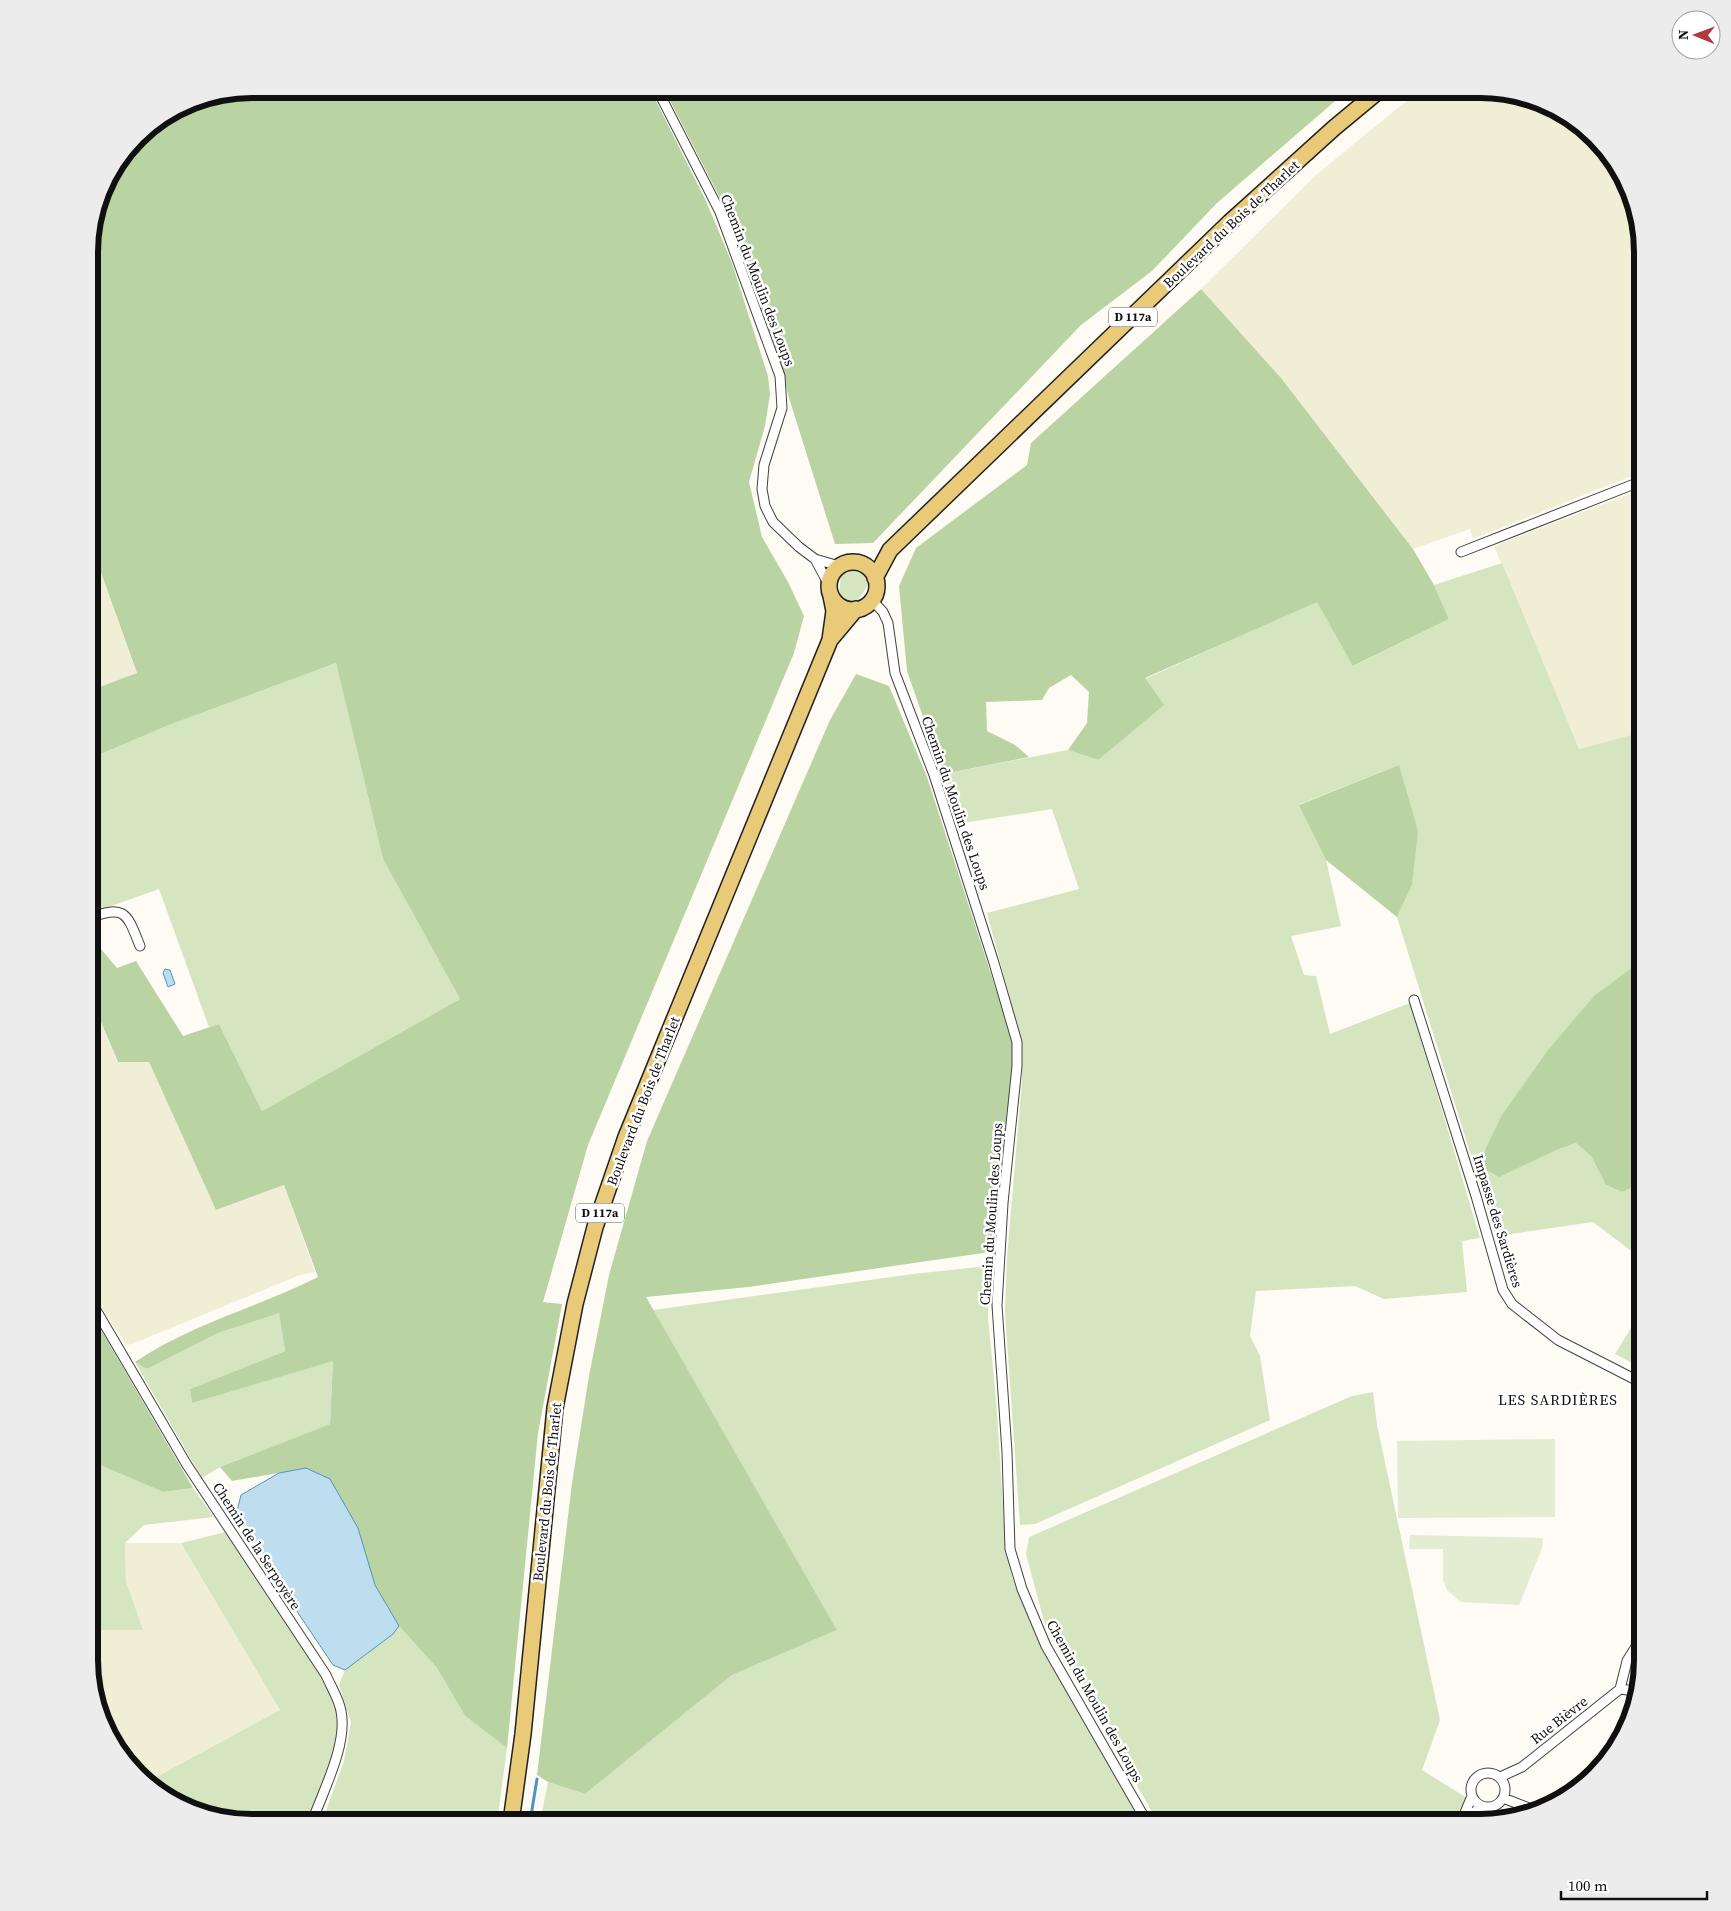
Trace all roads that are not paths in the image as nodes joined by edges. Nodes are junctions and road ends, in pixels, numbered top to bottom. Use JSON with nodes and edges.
{"nodes":[{"id":1,"x":663,"y":98,"type":"edge"},
{"id":2,"x":1370,"y":98,"type":"edge"},
{"id":3,"x":1634,"y":484,"type":"edge"},
{"id":4,"x":890,"y":550,"type":"junction"},
{"id":5,"x":1460,"y":552,"type":"dead end"},
{"id":6,"x":815,"y":559,"type":"junction"},
{"id":7,"x":860,"y":563,"type":"junction"},
{"id":8,"x":839,"y":566,"type":"junction"},
{"id":9,"x":876,"y":578,"type":"junction"},
{"id":10,"x":830,"y":590,"type":"junction"},
{"id":11,"x":872,"y":600,"type":"junction"},
{"id":12,"x":856,"y":609,"type":"junction"},
{"id":13,"x":830,"y":640,"type":"junction"},
{"id":14,"x":98,"y":915,"type":"edge"},
{"id":15,"x":140,"y":946,"type":"dead end"},
{"id":16,"x":1414,"y":1000,"type":"dead end"},
{"id":17,"x":98,"y":1313,"type":"edge"},
{"id":18,"x":1634,"y":1379,"type":"edge"},
{"id":19,"x":1634,"y":1650,"type":"edge"},
{"id":20,"x":1620,"y":1689,"type":"junction"},
{"id":21,"x":1631,"y":1690,"type":"edge"},
{"id":22,"x":1500,"y":1777,"type":"junction"},
{"id":23,"x":1472,"y":1796,"type":"junction"},
{"id":24,"x":1503,"y":1798,"type":"junction"},
{"id":25,"x":1482,"y":1806,"type":"junction"},
{"id":26,"x":1525,"y":1806,"type":"edge"},
{"id":27,"x":315,"y":1814,"type":"edge"},
{"id":28,"x":511,"y":1814,"type":"edge"},
{"id":29,"x":1142,"y":1814,"type":"edge"},
{"id":30,"x":1464,"y":1814,"type":"edge"},
{"id":31,"x":1472,"y":1814,"type":"edge"}],
"edges":[{"from":1,"to":6,"type":"street","name":"Chemin du Moulin des Loups"},
{"from":2,"to":4,"type":"main road","name":"Boulevard du Bois de Tharlet","number":"D 117a"},
{"from":3,"to":5,"type":"street"},
{"from":4,"to":7,"type":"main road","name":"Boulevard du Bois de Tharlet","number":"D 117a"},
{"from":4,"to":9,"type":"main road","name":"Boulevard du Bois de Tharlet","number":"D 117a"},
{"from":6,"to":8,"type":"street","name":"Chemin du Moulin des Loups"},
{"from":6,"to":10,"type":"street","name":"Chemin du Moulin des Loups"},
{"from":7,"to":8,"type":"main road"},
{"from":7,"to":9,"type":"main road"},
{"from":8,"to":10,"type":"main road"},
{"from":9,"to":11,"type":"main road"},
{"from":10,"to":12,"type":"main road"},
{"from":10,"to":13,"type":"main road","name":"Boulevard du Bois de Tharlet","number":"D 117a"},
{"from":11,"to":12,"type":"main road"},
{"from":11,"to":29,"type":"street","name":"Chemin du Moulin des Loups"},
{"from":12,"to":13,"type":"main road","name":"Boulevard du Bois de Tharlet","number":"D 117a"},
{"from":13,"to":28,"type":"main road","name":"Boulevard du Bois de Tharlet","number":"D 117a"},
{"from":14,"to":15,"type":"street"},
{"from":16,"to":18,"type":"street","name":"Impasse des Sardières"},
{"from":17,"to":27,"type":"street","name":"Chemin de la Serpoyère"},
{"from":19,"to":20,"type":"street"},
{"from":20,"to":21,"type":"street"},
{"from":20,"to":22,"type":"street","name":"Rue Bièvre"},
{"from":22,"to":23,"type":"street"},
{"from":22,"to":24,"type":"street"},
{"from":23,"to":25,"type":"street"},
{"from":23,"to":30,"type":"street"},
{"from":24,"to":25,"type":"street"},
{"from":24,"to":26,"type":"street"},
{"from":25,"to":31,"type":"street"}]}
